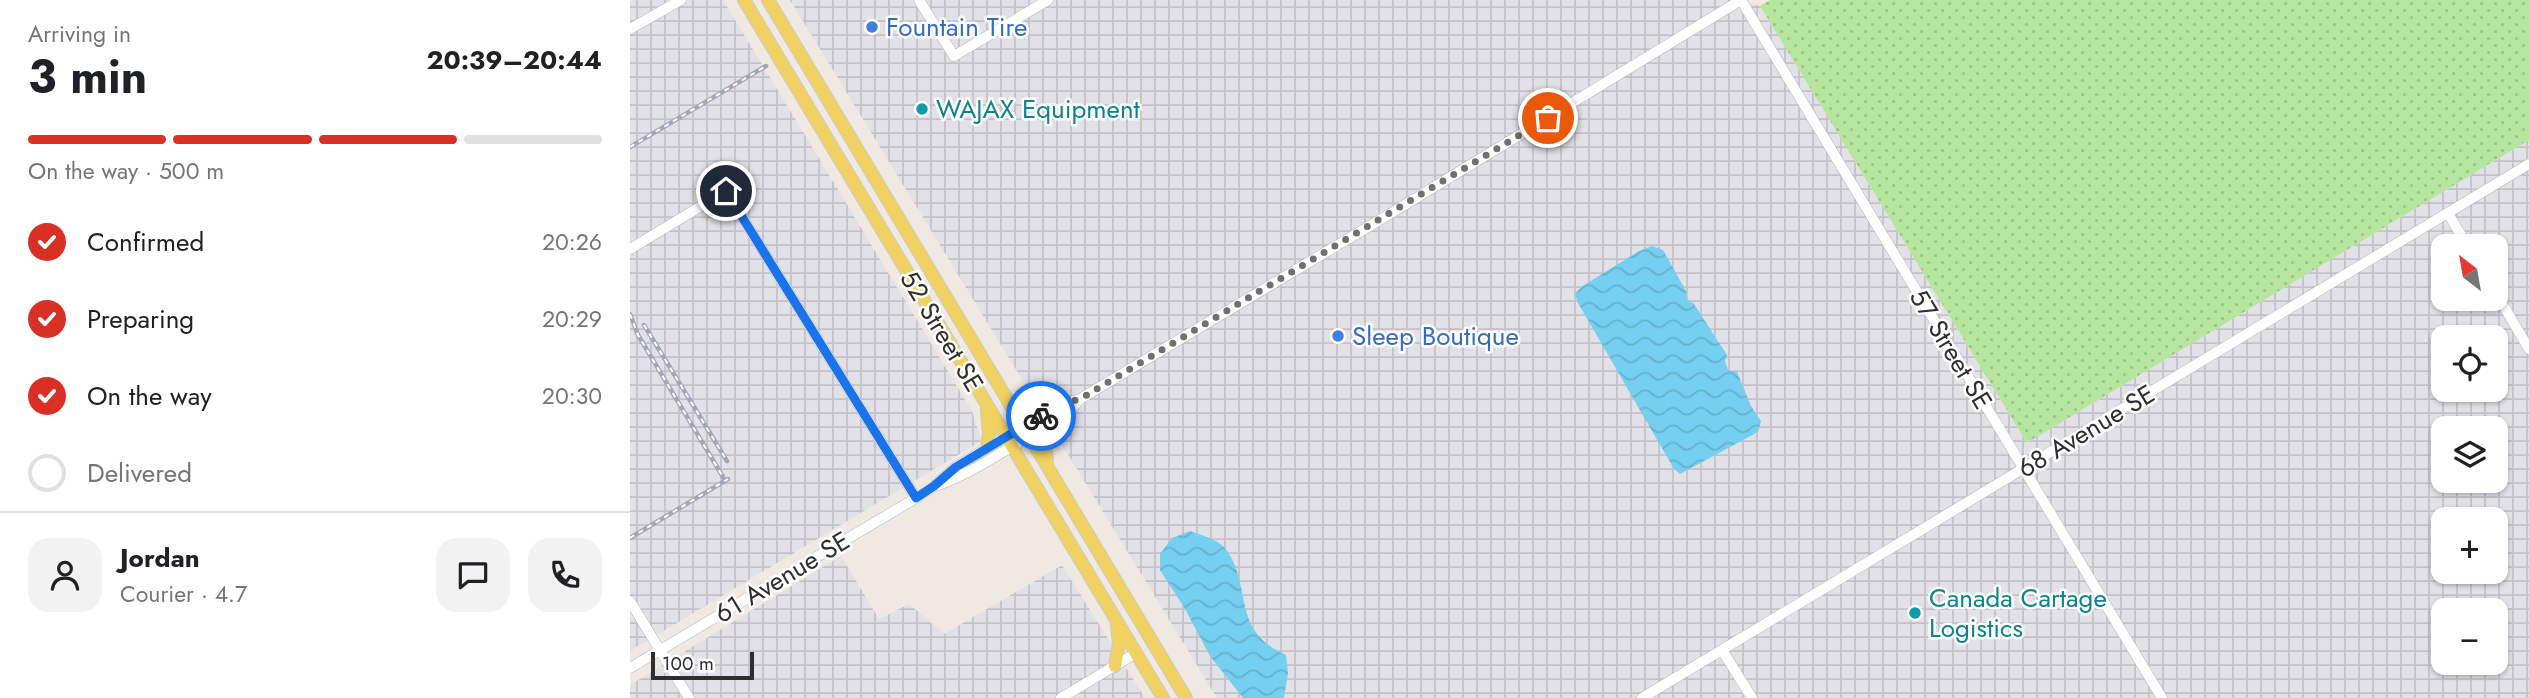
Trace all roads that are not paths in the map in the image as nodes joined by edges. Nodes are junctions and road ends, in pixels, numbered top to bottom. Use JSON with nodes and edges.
{"nodes":[{"id":1,"x":681,"y":0,"type":"edge"},
{"id":2,"x":744,"y":0,"type":"edge"},
{"id":3,"x":768,"y":0,"type":"edge"},
{"id":4,"x":919,"y":0,"type":"edge"},
{"id":5,"x":1048,"y":0,"type":"edge"},
{"id":6,"x":1741,"y":0,"type":"edge"},
{"id":7,"x":630,"y":29,"type":"edge"},
{"id":8,"x":2529,"y":164,"type":"edge"},
{"id":9,"x":2448,"y":213,"type":"junction"},
{"id":10,"x":2460,"y":234,"type":"edge"},
{"id":11,"x":630,"y":249,"type":"edge"},
{"id":12,"x":2507,"y":312,"type":"edge"},
{"id":13,"x":2529,"y":349,"type":"edge"},
{"id":14,"x":987,"y":407,"type":"junction"},
{"id":15,"x":1012,"y":407,"type":"junction"},
{"id":16,"x":1047,"y":419,"type":"junction"},
{"id":17,"x":1026,"y":431,"type":"junction"},
{"id":18,"x":1009,"y":442,"type":"junction"},
{"id":19,"x":987,"y":448,"type":"junction"},
{"id":20,"x":1048,"y":467,"type":"junction"},
{"id":21,"x":2023,"y":469,"type":"junction"},
{"id":22,"x":934,"y":486,"type":"junction"},
{"id":23,"x":916,"y":498,"type":"junction"},
{"id":24,"x":630,"y":601,"type":"edge"},
{"id":25,"x":1117,"y":622,"type":"junction"},
{"id":26,"x":660,"y":650,"type":"junction"},
{"id":27,"x":1722,"y":650,"type":"junction"},
{"id":28,"x":1136,"y":653,"type":"junction"},
{"id":29,"x":1115,"y":666,"type":"junction"},
{"id":30,"x":630,"y":668,"type":"edge"},
{"id":31,"x":689,"y":698,"type":"edge"},
{"id":32,"x":1061,"y":698,"type":"edge"},
{"id":33,"x":1163,"y":698,"type":"edge"},
{"id":34,"x":1186,"y":698,"type":"edge"},
{"id":35,"x":1642,"y":698,"type":"edge"},
{"id":36,"x":1752,"y":698,"type":"edge"},
{"id":37,"x":2162,"y":698,"type":"edge"}],
"edges":[{"from":1,"to":7,"type":"street"},
{"from":2,"to":14,"type":"main road","name":"52 Street SE"},
{"from":3,"to":15,"type":"main road","name":"52 Street SE"},
{"from":4,"to":5,"type":"street"},
{"from":6,"to":16,"type":"street","name":"61 Avenue SE"},
{"from":6,"to":21,"type":"street","name":"57 Street SE"},
{"from":8,"to":9,"type":"street","name":"68 Avenue SE"},
{"from":9,"to":10,"type":"street"},
{"from":9,"to":21,"type":"street","name":"68 Avenue SE"},
{"from":11,"to":23,"type":"street"},
{"from":12,"to":13,"type":"street"},
{"from":14,"to":18,"type":"main road","name":"52 Street SE"},
{"from":14,"to":19,"type":"main road"},
{"from":15,"to":16,"type":"main road"},
{"from":15,"to":17,"type":"main road","name":"52 Street SE"},
{"from":16,"to":17,"type":"street","name":"61 Avenue SE"},
{"from":16,"to":20,"type":"main road"},
{"from":17,"to":18,"type":"street","name":"61 Avenue SE"},
{"from":17,"to":20,"type":"main road","name":"52 Street SE"},
{"from":18,"to":19,"type":"street","name":"61 Avenue SE"},
{"from":18,"to":22,"type":"street","name":"61 Avenue SE"},
{"from":18,"to":25,"type":"main road","name":"52 Street SE"},
{"from":19,"to":22,"type":"street","name":"61 Avenue SE"},
{"from":20,"to":34,"type":"main road","name":"52 Street SE"},
{"from":21,"to":27,"type":"street","name":"68 Avenue SE"},
{"from":21,"to":37,"type":"street","name":"57 Street SE"},
{"from":22,"to":23,"type":"street","name":"61 Avenue SE"},
{"from":23,"to":26,"type":"street","name":"61 Avenue SE"},
{"from":24,"to":26,"type":"street"},
{"from":25,"to":28,"type":"main road","name":"52 Street SE"},
{"from":25,"to":29,"type":"main road"},
{"from":26,"to":30,"type":"street","name":"61 Avenue SE"},
{"from":26,"to":31,"type":"street"},
{"from":27,"to":35,"type":"street","name":"68 Avenue SE"},
{"from":27,"to":36,"type":"street"},
{"from":28,"to":29,"type":"street"},
{"from":28,"to":33,"type":"main road","name":"52 Street SE"},
{"from":29,"to":32,"type":"street"}]}
